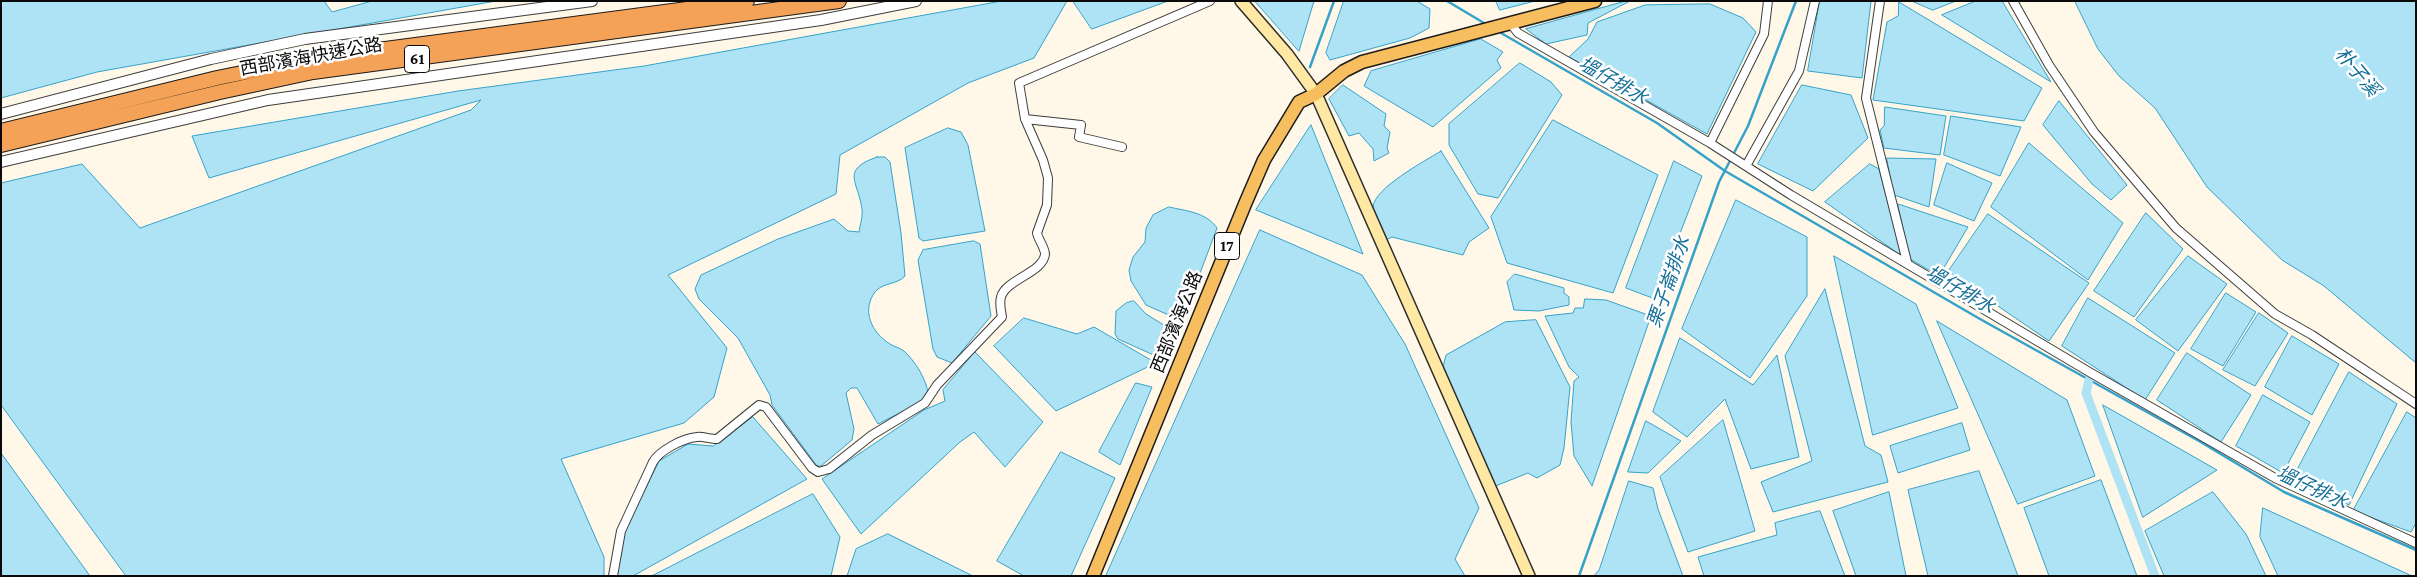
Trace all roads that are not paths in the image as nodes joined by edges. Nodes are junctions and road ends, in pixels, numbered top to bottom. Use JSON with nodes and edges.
{"nodes":[{"id":1,"x":592,"y":1,"type":"edge"},
{"id":2,"x":747,"y":1,"type":"edge"},
{"id":3,"x":839,"y":1,"type":"edge"},
{"id":4,"x":916,"y":1,"type":"edge"},
{"id":5,"x":1210,"y":1,"type":"edge"},
{"id":6,"x":1241,"y":1,"type":"edge"},
{"id":7,"x":1595,"y":1,"type":"edge"},
{"id":8,"x":1768,"y":1,"type":"edge"},
{"id":9,"x":1815,"y":1,"type":"edge"},
{"id":10,"x":1880,"y":1,"type":"edge"},
{"id":11,"x":2013,"y":1,"type":"edge"},
{"id":12,"x":1510,"y":23,"type":"junction"},
{"id":13,"x":1316,"y":94,"type":"junction"},
{"id":14,"x":1,"y":114,"type":"edge"},
{"id":15,"x":1025,"y":119,"type":"junction"},
{"id":16,"x":1,"y":131,"type":"edge"},
{"id":17,"x":1710,"y":143,"type":"junction"},
{"id":18,"x":1,"y":145,"type":"edge"},
{"id":19,"x":1122,"y":147,"type":"dead end"},
{"id":20,"x":1,"y":162,"type":"edge"},
{"id":21,"x":1746,"y":166,"type":"junction"},
{"id":22,"x":1907,"y":262,"type":"junction"},
{"id":23,"x":2416,"y":404,"type":"edge"},
{"id":24,"x":2416,"y":543,"type":"edge"},
{"id":25,"x":613,"y":576,"type":"edge"},
{"id":26,"x":1093,"y":576,"type":"edge"},
{"id":27,"x":1529,"y":576,"type":"edge"}],
"edges":[{"from":1,"to":14,"type":"street"},
{"from":2,"to":16,"type":"highway","name":"西部濱海快速公路","number":"61"},
{"from":3,"to":18,"type":"highway","name":"西部濱海快速公路","number":"61"},
{"from":4,"to":20,"type":"street"},
{"from":5,"to":15,"type":"street"},
{"from":6,"to":13,"type":"main road"},
{"from":7,"to":12,"type":"main road","name":"西部濱海公路","number":"17"},
{"from":8,"to":17,"type":"street"},
{"from":9,"to":21,"type":"street"},
{"from":10,"to":22,"type":"street"},
{"from":11,"to":23,"type":"street"},
{"from":12,"to":13,"type":"main road","name":"西部濱海公路","number":"17"},
{"from":12,"to":17,"type":"street"},
{"from":13,"to":26,"type":"main road","name":"西部濱海公路","number":"17"},
{"from":13,"to":27,"type":"main road"},
{"from":15,"to":19,"type":"street"},
{"from":15,"to":25,"type":"street"},
{"from":17,"to":21,"type":"street"},
{"from":21,"to":22,"type":"street"},
{"from":22,"to":24,"type":"street"}]}
